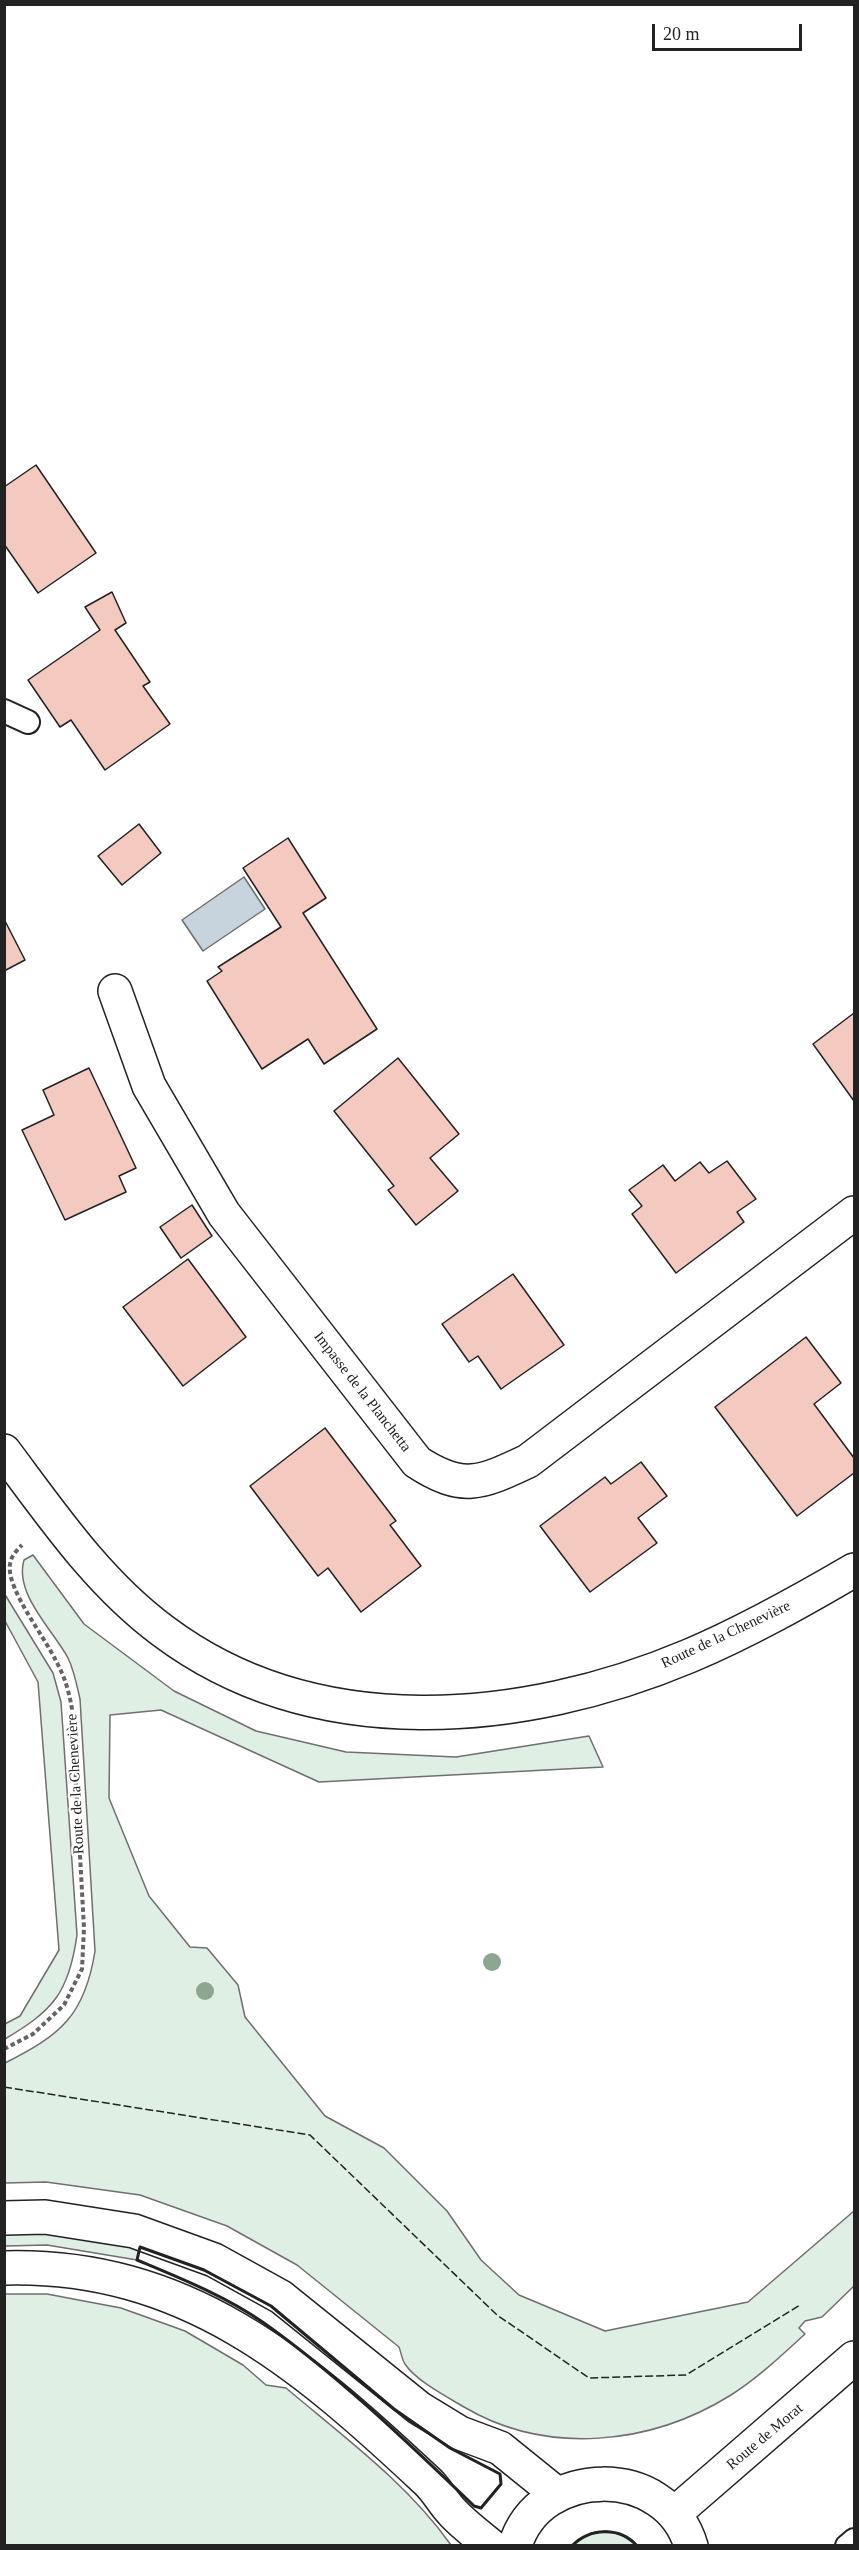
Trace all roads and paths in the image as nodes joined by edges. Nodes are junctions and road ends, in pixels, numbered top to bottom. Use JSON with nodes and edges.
{"nodes":[{"id":1,"x":4,"y":711,"type":"edge"},
{"id":2,"x":28,"y":722,"type":"dead end"},
{"id":3,"x":115,"y":991,"type":"dead end"},
{"id":4,"x":855,"y":1213,"type":"edge"},
{"id":5,"x":4,"y":1451,"type":"edge"},
{"id":6,"x":51,"y":1514,"type":"junction"},
{"id":7,"x":855,"y":1570,"type":"edge"},
{"id":8,"x":4,"y":2049,"type":"edge"},
{"id":9,"x":4,"y":2218,"type":"edge"},
{"id":10,"x":4,"y":2268,"type":"edge"},
{"id":11,"x":855,"y":2358,"type":"edge"},
{"id":12,"x":557,"y":2494,"type":"junction"},
{"id":13,"x":674,"y":2514,"type":"junction"},
{"id":14,"x":855,"y":2540,"type":"edge"},
{"id":15,"x":491,"y":2546,"type":"edge"},
{"id":16,"x":515,"y":2546,"type":"edge"},
{"id":17,"x":691,"y":2546,"type":"edge"},
{"id":18,"x":847,"y":2546,"type":"edge"}],
"edges":[{"from":1,"to":2,"type":"lane"},
{"from":3,"to":4,"type":"main road","name":"Impasse de la Planchetta"},
{"from":5,"to":6,"type":"main road","name":"Route de la Chenevière"},
{"from":6,"to":7,"type":"main road","name":"Route de la Chenevière"},
{"from":6,"to":8,"type":"path","name":"Route de la Chenevière"},
{"from":9,"to":12,"type":"main road"},
{"from":10,"to":15,"type":"main road"},
{"from":11,"to":13,"type":"main road","name":"Route de Morat"},
{"from":12,"to":13,"type":"main road"},
{"from":12,"to":16,"type":"main road"},
{"from":13,"to":17,"type":"main road"},
{"from":14,"to":18,"type":"lane"}]}
